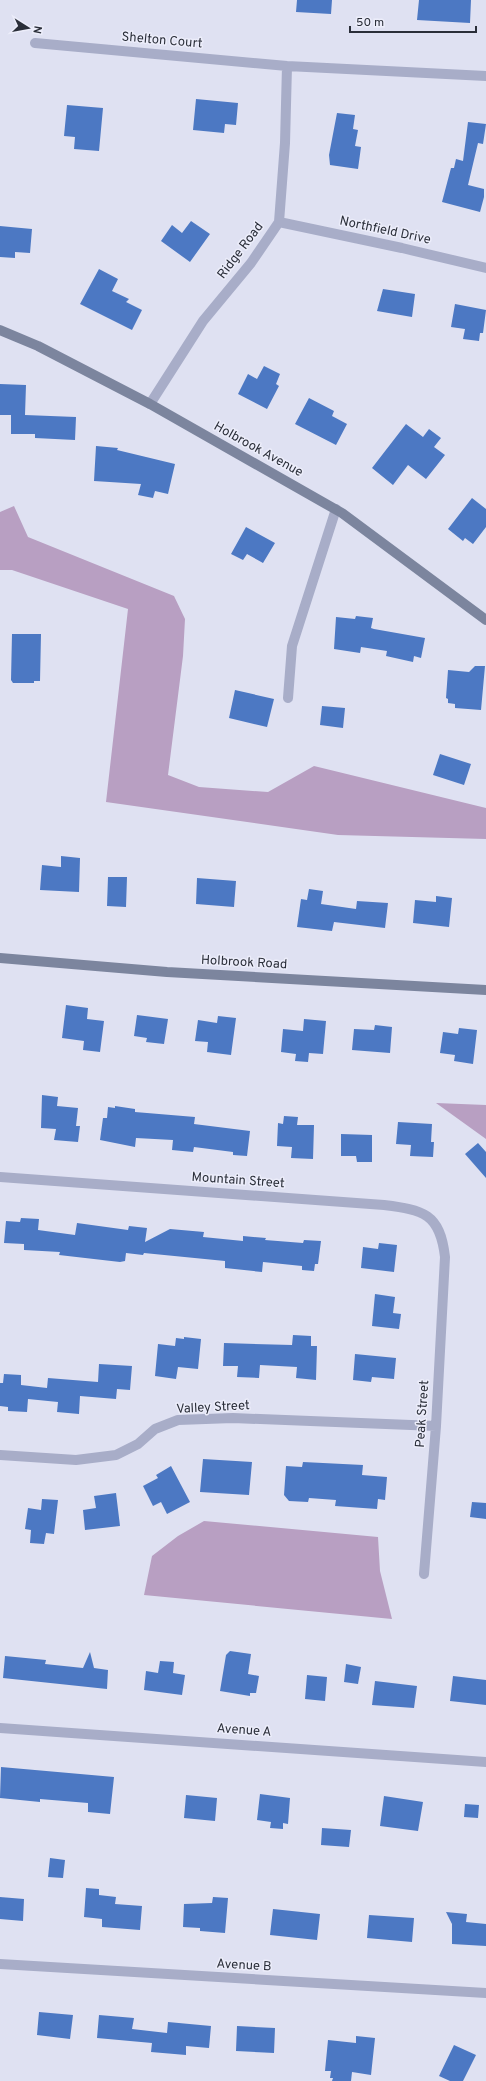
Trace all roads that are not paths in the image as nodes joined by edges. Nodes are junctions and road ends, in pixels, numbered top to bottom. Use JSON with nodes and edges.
{"nodes":[{"id":1,"x":35,"y":43,"type":"dead end"},
{"id":2,"x":287,"y":66,"type":"junction"},
{"id":3,"x":486,"y":76,"type":"edge"},
{"id":4,"x":278,"y":222,"type":"junction"},
{"id":5,"x":486,"y":268,"type":"edge"},
{"id":6,"x":0,"y":330,"type":"edge"},
{"id":7,"x":150,"y":404,"type":"junction"},
{"id":8,"x":336,"y":509,"type":"junction"},
{"id":9,"x":486,"y":620,"type":"edge"},
{"id":10,"x":288,"y":698,"type":"dead end"},
{"id":11,"x":0,"y":958,"type":"edge"},
{"id":12,"x":486,"y":990,"type":"edge"},
{"id":13,"x":0,"y":1177,"type":"edge"},
{"id":14,"x":446,"y":1257,"type":"joint"},
{"id":15,"x":436,"y":1426,"type":"junction"},
{"id":16,"x":0,"y":1455,"type":"edge"},
{"id":17,"x":424,"y":1574,"type":"dead end"},
{"id":18,"x":0,"y":1728,"type":"edge"},
{"id":19,"x":486,"y":1762,"type":"edge"},
{"id":20,"x":0,"y":1964,"type":"edge"},
{"id":21,"x":486,"y":1993,"type":"edge"}],
"edges":[{"from":1,"to":2,"type":"street","name":"Shelton Court"},
{"from":2,"to":3,"type":"street"},
{"from":2,"to":4,"type":"street","name":"Ridge Road"},
{"from":4,"to":5,"type":"street","name":"Northfield Drive"},
{"from":4,"to":7,"type":"street","name":"Ridge Road"},
{"from":6,"to":7,"type":"street","name":"Holbrook Avenue"},
{"from":7,"to":8,"type":"street","name":"Holbrook Avenue"},
{"from":8,"to":9,"type":"street","name":"Holbrook Avenue"},
{"from":8,"to":10,"type":"street"},
{"from":11,"to":12,"type":"street","name":"Holbrook Road"},
{"from":13,"to":14,"type":"street","name":"Mountain Street"},
{"from":14,"to":15,"type":"street","name":"Peak Street"},
{"from":15,"to":16,"type":"street","name":"Valley Street"},
{"from":15,"to":17,"type":"street","name":"Peak Street"},
{"from":18,"to":19,"type":"street","name":"Avenue A"},
{"from":20,"to":21,"type":"street","name":"Avenue B"}]}
